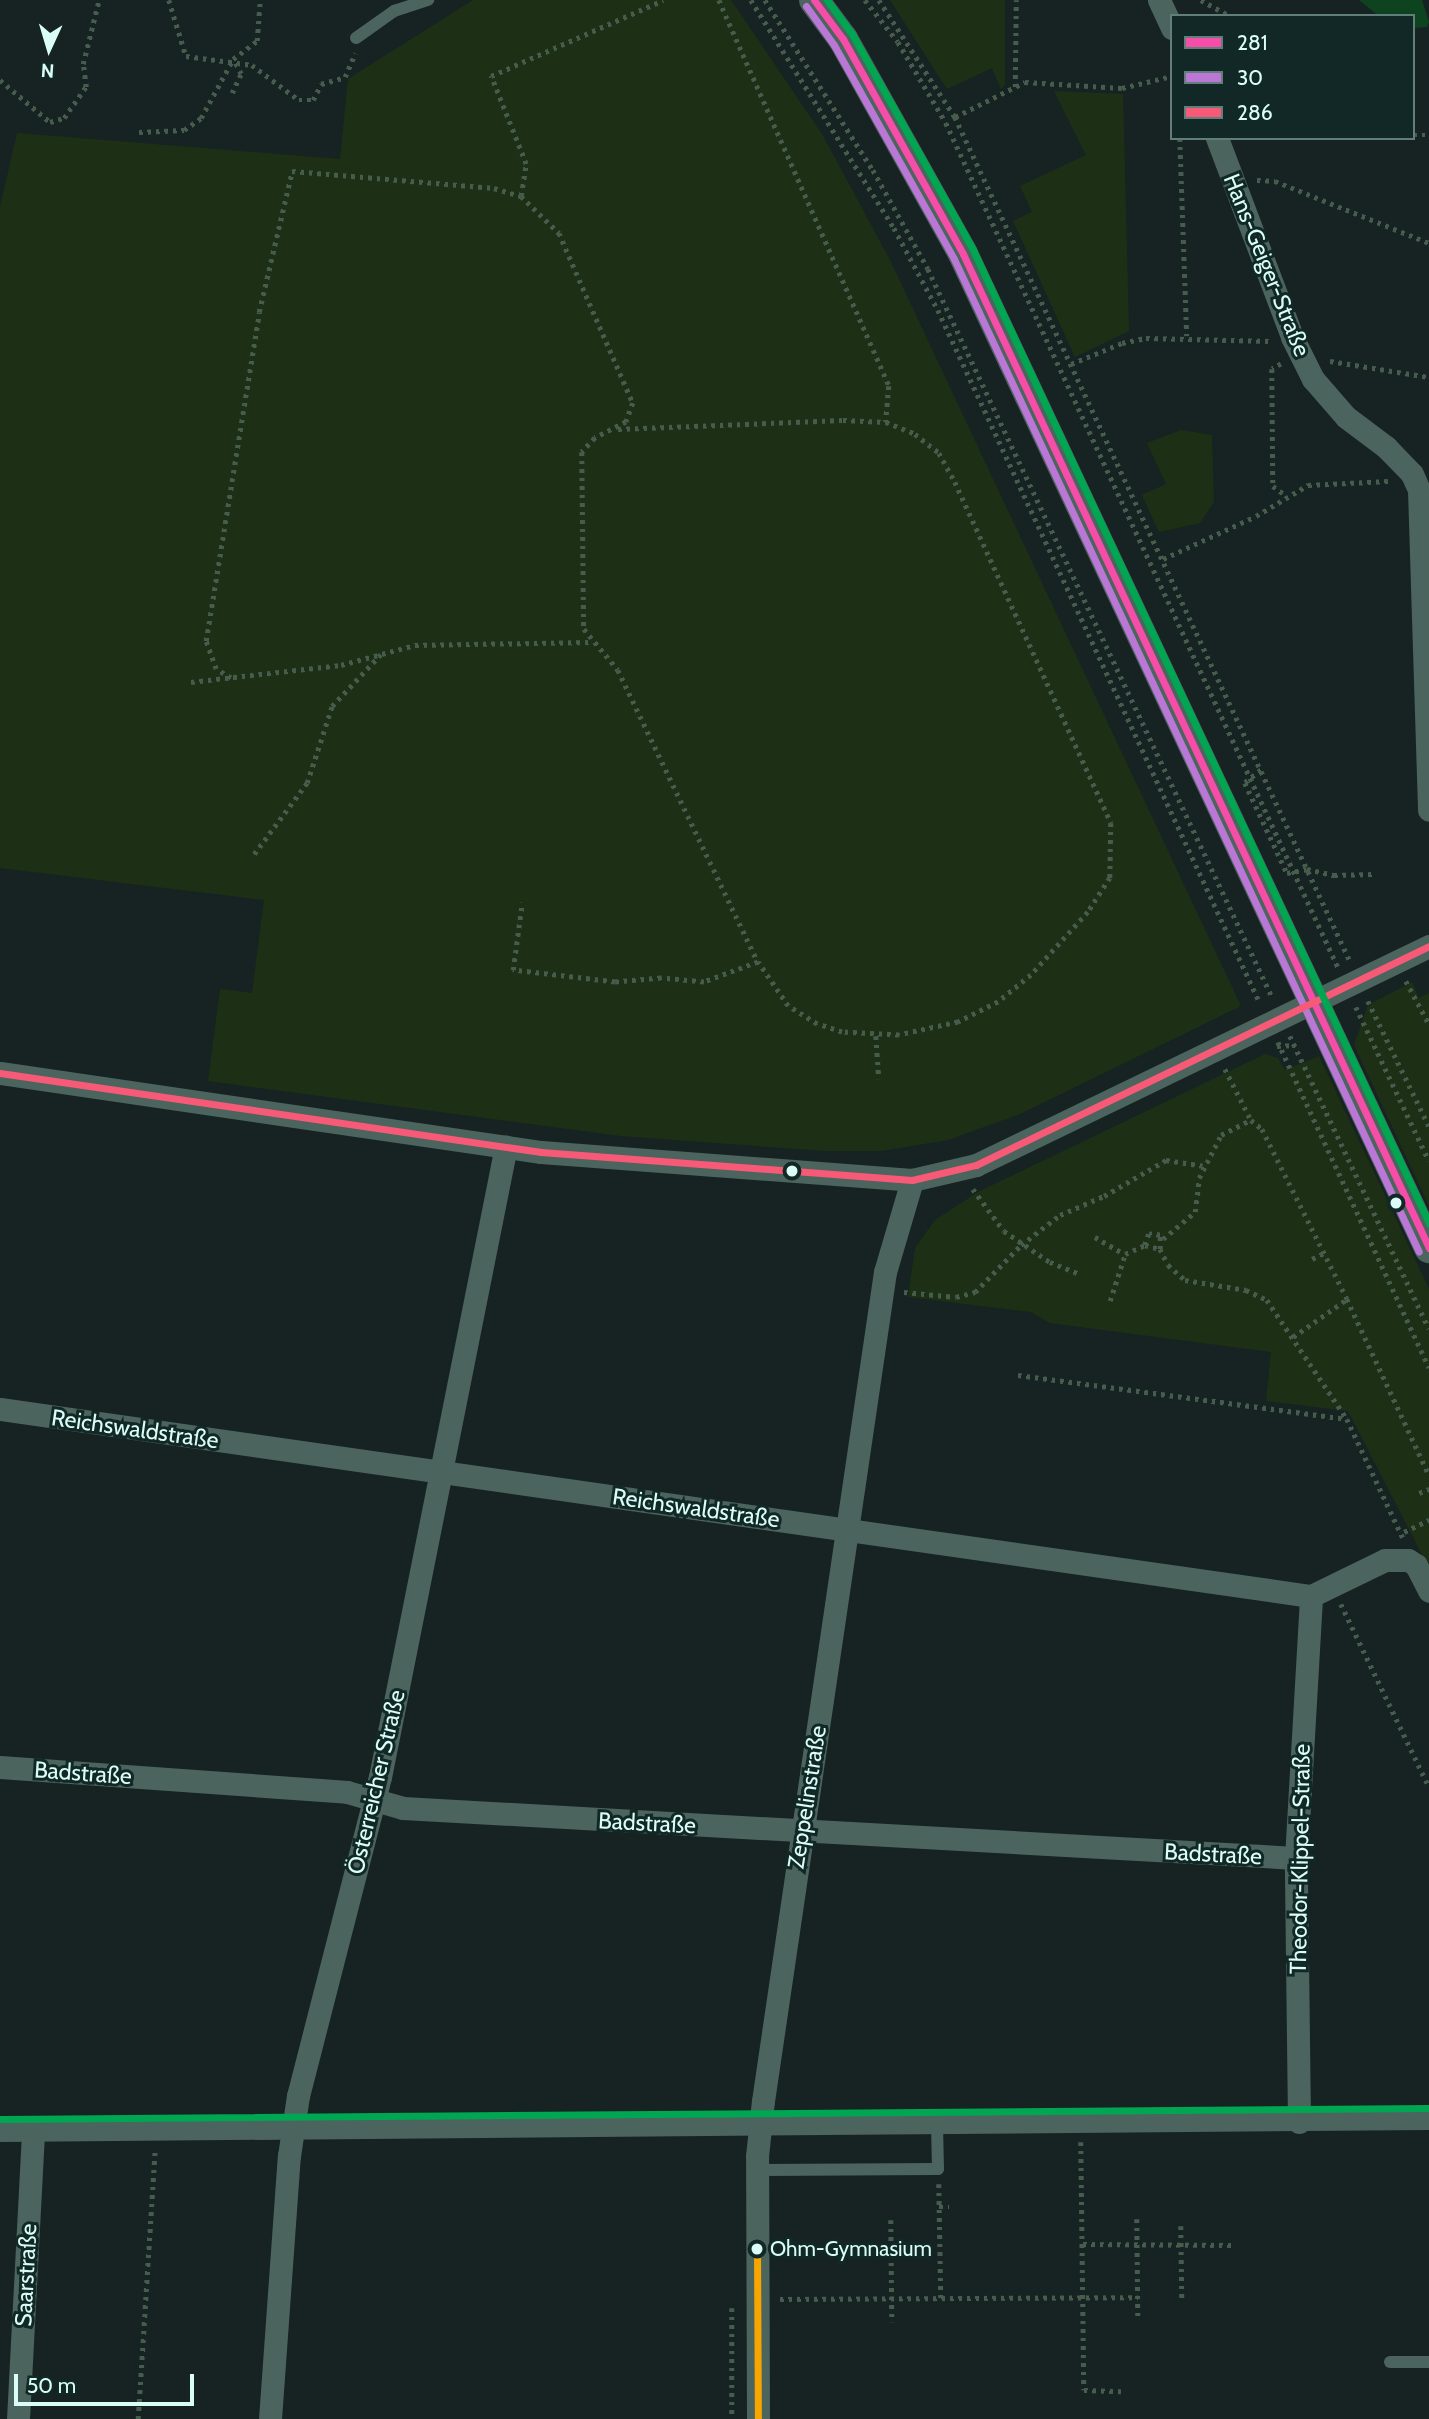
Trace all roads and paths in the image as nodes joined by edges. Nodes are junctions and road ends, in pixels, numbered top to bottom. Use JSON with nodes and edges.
{"nodes":[{"id":1,"x":99,"y":0,"type":"edge"},
{"id":2,"x":169,"y":0,"type":"edge"},
{"id":3,"x":260,"y":0,"type":"edge"},
{"id":4,"x":428,"y":0,"type":"edge"},
{"id":5,"x":663,"y":0,"type":"edge"},
{"id":6,"x":719,"y":0,"type":"edge"},
{"id":7,"x":751,"y":0,"type":"edge"},
{"id":8,"x":765,"y":0,"type":"edge"},
{"id":9,"x":814,"y":0,"type":"edge"},
{"id":10,"x":865,"y":0,"type":"edge"},
{"id":11,"x":879,"y":0,"type":"edge"},
{"id":12,"x":1016,"y":0,"type":"edge"},
{"id":13,"x":1160,"y":0,"type":"edge"},
{"id":14,"x":1201,"y":0,"type":"edge"},
{"id":15,"x":1226,"y":14,"type":"edge"},
{"id":16,"x":1170,"y":23,"type":"edge"},
{"id":17,"x":356,"y":38,"type":"joint"},
{"id":18,"x":233,"y":59,"type":"junction"},
{"id":19,"x":1170,"y":77,"type":"edge"},
{"id":20,"x":0,"y":80,"type":"edge"},
{"id":21,"x":1016,"y":88,"type":"junction"},
{"id":22,"x":232,"y":93,"type":"dead end"},
{"id":23,"x":955,"y":117,"type":"junction"},
{"id":24,"x":139,"y":132,"type":"dead end"},
{"id":25,"x":1181,"y":140,"type":"edge"},
{"id":26,"x":1218,"y":140,"type":"edge"},
{"id":27,"x":1234,"y":185,"type":"junction"},
{"id":28,"x":521,"y":196,"type":"junction"},
{"id":29,"x":1429,"y":243,"type":"edge"},
{"id":30,"x":1187,"y":336,"type":"junction"},
{"id":31,"x":1296,"y":346,"type":"junction"},
{"id":32,"x":1071,"y":364,"type":"junction"},
{"id":33,"x":1429,"y":377,"type":"edge"},
{"id":34,"x":886,"y":422,"type":"junction"},
{"id":35,"x":618,"y":429,"type":"junction"},
{"id":36,"x":1420,"y":471,"type":"edge"},
{"id":37,"x":1287,"y":496,"type":"junction"},
{"id":38,"x":1163,"y":559,"type":"junction"},
{"id":39,"x":591,"y":642,"type":"junction"},
{"id":40,"x":382,"y":653,"type":"junction"},
{"id":41,"x":231,"y":678,"type":"junction"},
{"id":42,"x":191,"y":682,"type":"dead end"},
{"id":43,"x":1261,"y":770,"type":"junction"},
{"id":44,"x":1253,"y":776,"type":"junction"},
{"id":45,"x":1429,"y":810,"type":"edge"},
{"id":46,"x":254,"y":854,"type":"dead end"},
{"id":47,"x":1307,"y":869,"type":"junction"},
{"id":48,"x":1297,"y":871,"type":"junction"},
{"id":49,"x":1374,"y":874,"type":"dead end"},
{"id":50,"x":522,"y":903,"type":"dead end"},
{"id":51,"x":1429,"y":946,"type":"edge"},
{"id":52,"x":758,"y":962,"type":"junction"},
{"id":53,"x":1396,"y":962,"type":"junction"},
{"id":54,"x":1352,"y":983,"type":"junction"},
{"id":55,"x":1314,"y":1001,"type":"junction"},
{"id":56,"x":1275,"y":1020,"type":"junction"},
{"id":57,"x":1429,"y":1024,"type":"edge"},
{"id":58,"x":876,"y":1036,"type":"junction"},
{"id":59,"x":1225,"y":1069,"type":"dead end"},
{"id":60,"x":0,"y":1073,"type":"edge"},
{"id":61,"x":879,"y":1079,"type":"dead end"},
{"id":62,"x":1251,"y":1121,"type":"junction"},
{"id":63,"x":1429,"y":1126,"type":"edge"},
{"id":64,"x":506,"y":1146,"type":"junction"},
{"id":65,"x":1429,"y":1161,"type":"edge"},
{"id":66,"x":1203,"y":1166,"type":"junction"},
{"id":67,"x":912,"y":1180,"type":"junction"},
{"id":68,"x":973,"y":1189,"type":"dead end"},
{"id":69,"x":1095,"y":1237,"type":"dead end"},
{"id":70,"x":1163,"y":1239,"type":"junction"},
{"id":71,"x":1021,"y":1245,"type":"junction"},
{"id":72,"x":1145,"y":1245,"type":"junction"},
{"id":73,"x":1429,"y":1248,"type":"edge"},
{"id":74,"x":1160,"y":1249,"type":"junction"},
{"id":75,"x":1324,"y":1253,"type":"junction"},
{"id":76,"x":1125,"y":1254,"type":"junction"},
{"id":77,"x":1312,"y":1259,"type":"dead end"},
{"id":78,"x":1079,"y":1274,"type":"dead end"},
{"id":79,"x":883,"y":1289,"type":"junction"},
{"id":80,"x":1348,"y":1299,"type":"junction"},
{"id":81,"x":1110,"y":1301,"type":"dead end"},
{"id":82,"x":1429,"y":1329,"type":"edge"},
{"id":83,"x":1293,"y":1337,"type":"junction"},
{"id":84,"x":1429,"y":1368,"type":"edge"},
{"id":85,"x":1018,"y":1376,"type":"dead end"},
{"id":86,"x":0,"y":1409,"type":"edge"},
{"id":87,"x":1347,"y":1419,"type":"junction"},
{"id":88,"x":441,"y":1472,"type":"junction"},
{"id":89,"x":1429,"y":1475,"type":"edge"},
{"id":90,"x":1429,"y":1489,"type":"edge"},
{"id":91,"x":1419,"y":1493,"type":"dead end"},
{"id":92,"x":1429,"y":1520,"type":"edge"},
{"id":93,"x":847,"y":1530,"type":"junction"},
{"id":94,"x":1404,"y":1532,"type":"junction"},
{"id":95,"x":1393,"y":1560,"type":"junction"},
{"id":96,"x":1429,"y":1591,"type":"edge"},
{"id":97,"x":1311,"y":1596,"type":"junction"},
{"id":98,"x":1340,"y":1602,"type":"dead end"},
{"id":99,"x":0,"y":1767,"type":"edge"},
{"id":100,"x":1429,"y":1787,"type":"edge"},
{"id":101,"x":374,"y":1800,"type":"junction"},
{"id":102,"x":802,"y":1832,"type":"junction"},
{"id":103,"x":1296,"y":1858,"type":"junction"},
{"id":104,"x":1429,"y":2118,"type":"edge"},
{"id":105,"x":1299,"y":2122,"type":"junction"},
{"id":106,"x":937,"y":2124,"type":"junction"},
{"id":107,"x":760,"y":2126,"type":"junction"},
{"id":108,"x":293,"y":2128,"type":"junction"},
{"id":109,"x":157,"y":2129,"type":"junction"},
{"id":110,"x":0,"y":2130,"type":"edge"},
{"id":111,"x":33,"y":2130,"type":"junction"},
{"id":112,"x":1082,"y":2142,"type":"dead end"},
{"id":113,"x":938,"y":2169,"type":"junction"},
{"id":114,"x":758,"y":2170,"type":"junction"},
{"id":115,"x":939,"y":2207,"type":"junction"},
{"id":116,"x":949,"y":2207,"type":"dead end"},
{"id":117,"x":1137,"y":2219,"type":"dead end"},
{"id":118,"x":891,"y":2220,"type":"dead end"},
{"id":119,"x":1181,"y":2226,"type":"dead end"},
{"id":120,"x":1083,"y":2244,"type":"junction"},
{"id":121,"x":1138,"y":2245,"type":"junction"},
{"id":122,"x":1181,"y":2245,"type":"junction"},
{"id":123,"x":1232,"y":2245,"type":"dead end"},
{"id":124,"x":1083,"y":2296,"type":"junction"},
{"id":125,"x":1138,"y":2297,"type":"junction"},
{"id":126,"x":942,"y":2298,"type":"junction"},
{"id":127,"x":758,"y":2299,"type":"junction"},
{"id":128,"x":892,"y":2299,"type":"junction"},
{"id":129,"x":1182,"y":2302,"type":"dead end"},
{"id":130,"x":1138,"y":2319,"type":"dead end"},
{"id":131,"x":892,"y":2322,"type":"dead end"},
{"id":132,"x":1390,"y":2362,"type":"dead end"},
{"id":133,"x":1429,"y":2362,"type":"edge"},
{"id":134,"x":1121,"y":2391,"type":"dead end"},
{"id":135,"x":18,"y":2419,"type":"edge"},
{"id":136,"x":138,"y":2419,"type":"edge"},
{"id":137,"x":270,"y":2419,"type":"edge"},
{"id":138,"x":758,"y":2419,"type":"edge"}],
"edges":[{"from":1,"to":20,"type":"path"},
{"from":2,"to":18,"type":"path"},
{"from":3,"to":18,"type":"path"},
{"from":4,"to":17,"type":"lane"},
{"from":5,"to":28,"type":"path"},
{"from":6,"to":34,"type":"path"},
{"from":7,"to":56,"type":"path"},
{"from":8,"to":56,"type":"path"},
{"from":9,"to":55,"type":"street"},
{"from":10,"to":44,"type":"path"},
{"from":11,"to":23,"type":"path"},
{"from":12,"to":21,"type":"path"},
{"from":13,"to":16,"type":"street"},
{"from":14,"to":15,"type":"path"},
{"from":17,"to":18,"type":"path"},
{"from":18,"to":22,"type":"path"},
{"from":18,"to":24,"type":"path"},
{"from":19,"to":21,"type":"path"},
{"from":21,"to":23,"type":"path"},
{"from":23,"to":32,"type":"path"},
{"from":25,"to":30,"type":"path"},
{"from":26,"to":27,"type":"street","name":"Hans-Geiger-Straße"},
{"from":27,"to":29,"type":"path"},
{"from":27,"to":31,"type":"street","name":"Hans-Geiger-Straße"},
{"from":28,"to":35,"type":"path"},
{"from":28,"to":41,"type":"path"},
{"from":30,"to":31,"type":"path"},
{"from":30,"to":32,"type":"path"},
{"from":31,"to":33,"type":"path"},
{"from":31,"to":36,"type":"street","name":"Hans-Geiger-Straße"},
{"from":31,"to":37,"type":"path"},
{"from":32,"to":38,"type":"path"},
{"from":34,"to":35,"type":"path"},
{"from":34,"to":58,"type":"path"},
{"from":35,"to":39,"type":"path"},
{"from":36,"to":37,"type":"path"},
{"from":36,"to":45,"type":"street"},
{"from":37,"to":38,"type":"path"},
{"from":38,"to":43,"type":"path"},
{"from":39,"to":40,"type":"path"},
{"from":39,"to":52,"type":"path"},
{"from":40,"to":41,"type":"path"},
{"from":40,"to":46,"type":"path"},
{"from":41,"to":42,"type":"path"},
{"from":43,"to":44,"type":"path"},
{"from":43,"to":47,"type":"path"},
{"from":44,"to":48,"type":"path"},
{"from":44,"to":48,"type":"path"},
{"from":47,"to":48,"type":"path"},
{"from":47,"to":49,"type":"path"},
{"from":47,"to":54,"type":"path"},
{"from":48,"to":54,"type":"path"},
{"from":50,"to":52,"type":"path"},
{"from":51,"to":53,"type":"street"},
{"from":52,"to":58,"type":"path"},
{"from":53,"to":54,"type":"street"},
{"from":53,"to":57,"type":"path"},
{"from":54,"to":55,"type":"street"},
{"from":54,"to":63,"type":"path"},
{"from":54,"to":65,"type":"path"},
{"from":55,"to":56,"type":"street"},
{"from":55,"to":73,"type":"street"},
{"from":56,"to":67,"type":"street"},
{"from":56,"to":82,"type":"path"},
{"from":56,"to":84,"type":"path"},
{"from":58,"to":61,"type":"path"},
{"from":59,"to":62,"type":"path"},
{"from":60,"to":64,"type":"street"},
{"from":62,"to":66,"type":"path"},
{"from":62,"to":75,"type":"path"},
{"from":64,"to":67,"type":"street"},
{"from":64,"to":88,"type":"street","name":"Österreicher Straße"},
{"from":66,"to":70,"type":"path"},
{"from":66,"to":71,"type":"path"},
{"from":67,"to":79,"type":"street","name":"Zeppelinstraße"},
{"from":68,"to":71,"type":"path"},
{"from":69,"to":76,"type":"path"},
{"from":70,"to":72,"type":"path"},
{"from":70,"to":74,"type":"path"},
{"from":71,"to":78,"type":"path"},
{"from":71,"to":79,"type":"path"},
{"from":72,"to":74,"type":"path"},
{"from":72,"to":76,"type":"path"},
{"from":74,"to":83,"type":"path"},
{"from":75,"to":77,"type":"path"},
{"from":75,"to":80,"type":"path"},
{"from":76,"to":81,"type":"path"},
{"from":79,"to":93,"type":"street","name":"Zeppelinstraße"},
{"from":80,"to":83,"type":"path"},
{"from":80,"to":89,"type":"path"},
{"from":83,"to":87,"type":"path"},
{"from":85,"to":87,"type":"path"},
{"from":86,"to":88,"type":"street","name":"Reichswaldstraße"},
{"from":87,"to":94,"type":"path"},
{"from":88,"to":93,"type":"street","name":"Reichswaldstraße"},
{"from":88,"to":101,"type":"street","name":"Österreicher Straße"},
{"from":90,"to":91,"type":"path"},
{"from":92,"to":94,"type":"path"},
{"from":93,"to":97,"type":"street","name":"Reichswaldstraße"},
{"from":93,"to":102,"type":"street","name":"Zeppelinstraße"},
{"from":94,"to":95,"type":"path"},
{"from":95,"to":96,"type":"street"},
{"from":95,"to":97,"type":"street"},
{"from":97,"to":103,"type":"street","name":"Theodor-Klippel-Straße"},
{"from":98,"to":100,"type":"path"},
{"from":99,"to":101,"type":"street","name":"Badstraße"},
{"from":101,"to":102,"type":"street","name":"Badstraße"},
{"from":101,"to":108,"type":"street","name":"Österreicher Straße"},
{"from":102,"to":103,"type":"street","name":"Badstraße"},
{"from":102,"to":107,"type":"street","name":"Zeppelinstraße"},
{"from":103,"to":105,"type":"street","name":"Theodor-Klippel-Straße"},
{"from":104,"to":105,"type":"street"},
{"from":105,"to":106,"type":"street"},
{"from":106,"to":107,"type":"street"},
{"from":106,"to":113,"type":"lane"},
{"from":107,"to":108,"type":"street"},
{"from":107,"to":114,"type":"street","name":"Zeppelinstraße"},
{"from":108,"to":109,"type":"street"},
{"from":108,"to":137,"type":"street","name":"Österreicher Straße"},
{"from":109,"to":111,"type":"street"},
{"from":109,"to":136,"type":"path"},
{"from":110,"to":111,"type":"street"},
{"from":111,"to":135,"type":"street","name":"Saarstraße"},
{"from":112,"to":120,"type":"path"},
{"from":113,"to":114,"type":"lane"},
{"from":113,"to":115,"type":"path"},
{"from":114,"to":127,"type":"street","name":"Zeppelinstraße"},
{"from":115,"to":116,"type":"path"},
{"from":115,"to":126,"type":"path"},
{"from":117,"to":121,"type":"path"},
{"from":118,"to":128,"type":"path"},
{"from":119,"to":122,"type":"path"},
{"from":120,"to":121,"type":"path"},
{"from":120,"to":124,"type":"path"},
{"from":121,"to":122,"type":"path"},
{"from":121,"to":125,"type":"path"},
{"from":122,"to":123,"type":"path"},
{"from":122,"to":129,"type":"path"},
{"from":124,"to":125,"type":"path"},
{"from":124,"to":126,"type":"path"},
{"from":124,"to":134,"type":"path"},
{"from":125,"to":130,"type":"path"},
{"from":126,"to":128,"type":"path"},
{"from":127,"to":128,"type":"path"},
{"from":127,"to":138,"type":"street","name":"Zeppelinstraße"},
{"from":128,"to":131,"type":"path"},
{"from":132,"to":133,"type":"lane"}]}
